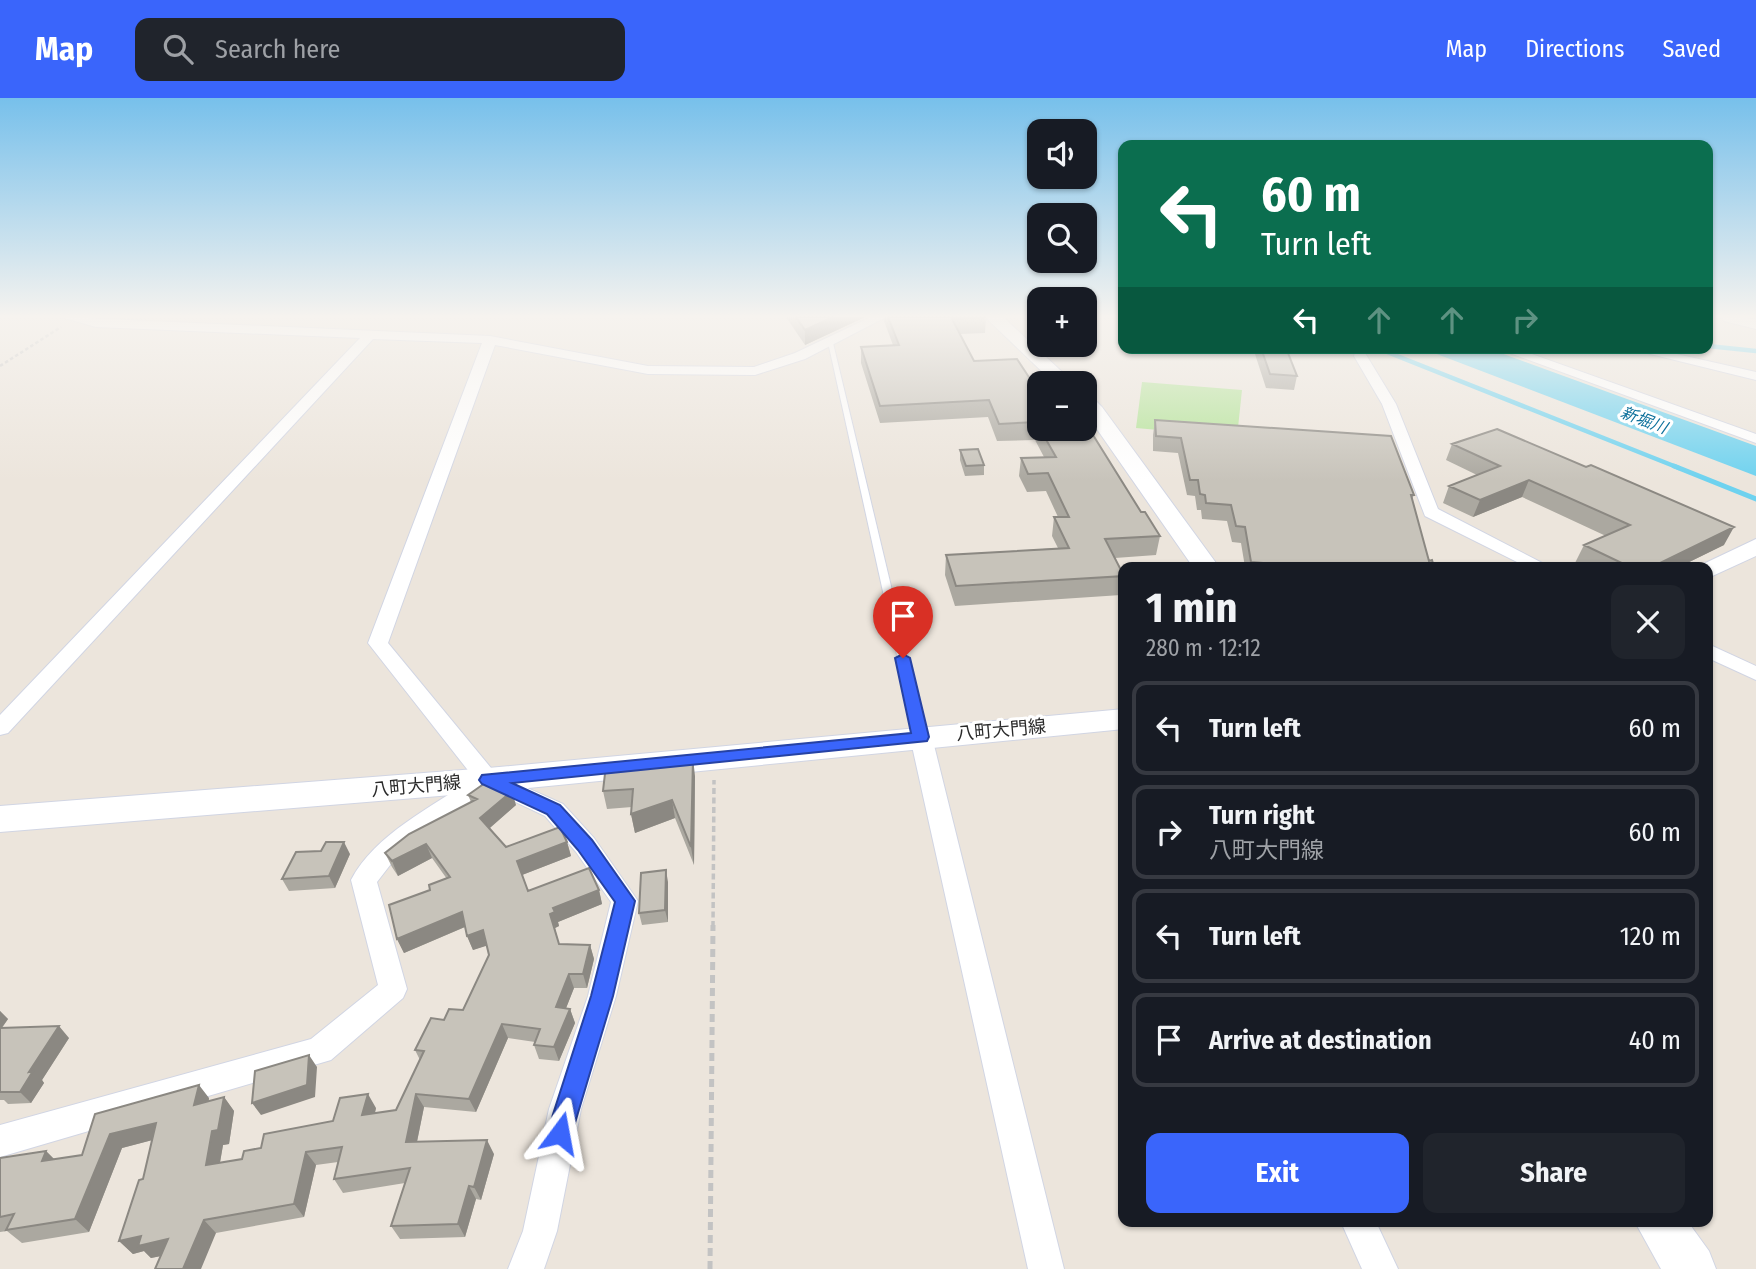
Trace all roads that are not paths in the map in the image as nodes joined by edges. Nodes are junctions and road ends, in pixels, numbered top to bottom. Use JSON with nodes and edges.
{"nodes":[{"id":1,"x":335,"y":372,"type":"edge"},
{"id":2,"x":478,"y":372,"type":"edge"},
{"id":3,"x":838,"y":372,"type":"edge"},
{"id":4,"x":1369,"y":372,"type":"edge"},
{"id":5,"x":1568,"y":372,"type":"edge"},
{"id":6,"x":1737,"y":372,"type":"edge"},
{"id":7,"x":1756,"y":376,"type":"edge"},
{"id":8,"x":1097,"y":414,"type":"edge"},
{"id":9,"x":1756,"y":439,"type":"edge"},
{"id":10,"x":1756,"y":546,"type":"edge"},
{"id":11,"x":1202,"y":562,"type":"edge"},
{"id":12,"x":1531,"y":562,"type":"edge"},
{"id":13,"x":1713,"y":568,"type":"edge"},
{"id":14,"x":1713,"y":652,"type":"edge"},
{"id":15,"x":1756,"y":674,"type":"edge"},
{"id":16,"x":1118,"y":720,"type":"edge"},
{"id":17,"x":0,"y":728,"type":"edge"},
{"id":18,"x":921,"y":737,"type":"junction"},
{"id":19,"x":488,"y":780,"type":"junction"},
{"id":20,"x":0,"y":819,"type":"edge"},
{"id":21,"x":0,"y":1141,"type":"edge"},
{"id":22,"x":1360,"y":1227,"type":"edge"},
{"id":23,"x":1662,"y":1227,"type":"edge"},
{"id":24,"x":526,"y":1269,"type":"edge"},
{"id":25,"x":1046,"y":1269,"type":"edge"},
{"id":26,"x":1380,"y":1269,"type":"edge"},
{"id":27,"x":1691,"y":1269,"type":"edge"}],
"edges":[{"from":1,"to":17,"type":"street"},
{"from":2,"to":19,"type":"street"},
{"from":3,"to":18,"type":"lane"},
{"from":4,"to":12,"type":"street"},
{"from":5,"to":9,"type":"street"},
{"from":6,"to":7,"type":"street"},
{"from":8,"to":11,"type":"main road"},
{"from":10,"to":13,"type":"main road"},
{"from":14,"to":15,"type":"street"},
{"from":16,"to":18,"type":"main road","name":"八町大門線"},
{"from":18,"to":19,"type":"main road","name":"八町大門線"},
{"from":18,"to":25,"type":"street"},
{"from":19,"to":20,"type":"main road","name":"八町大門線"},
{"from":19,"to":21,"type":"street"},
{"from":19,"to":24,"type":"street"},
{"from":22,"to":26,"type":"street"},
{"from":23,"to":27,"type":"main road"}]}
